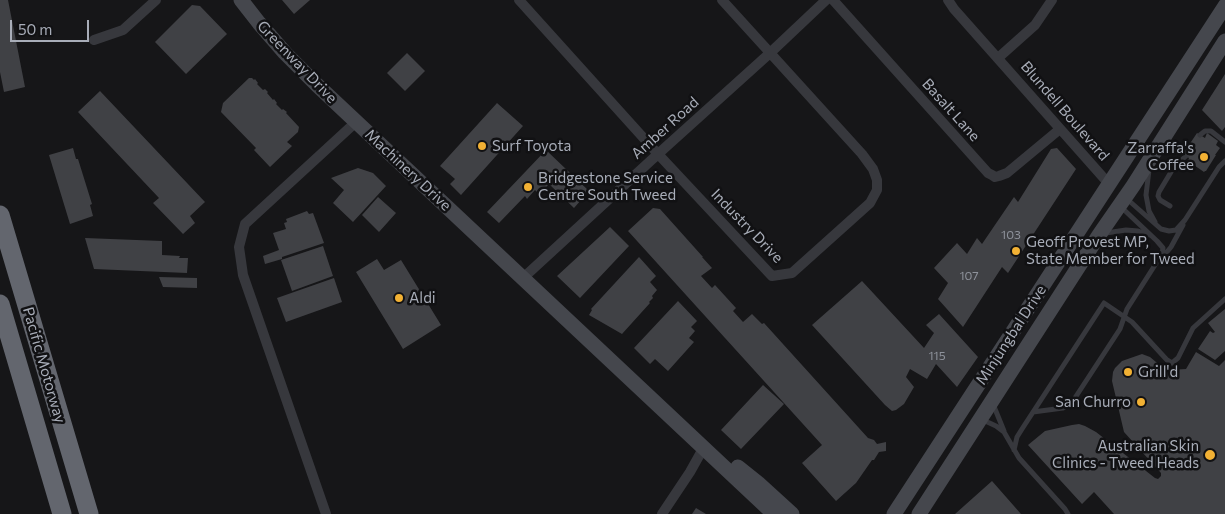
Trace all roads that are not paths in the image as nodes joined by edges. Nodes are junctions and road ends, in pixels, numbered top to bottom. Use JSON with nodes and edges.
{"nodes":[{"id":1,"x":156,"y":0,"type":"edge"},
{"id":2,"x":241,"y":0,"type":"edge"},
{"id":3,"x":519,"y":0,"type":"edge"},
{"id":4,"x":722,"y":0,"type":"edge"},
{"id":5,"x":826,"y":0,"type":"edge"},
{"id":6,"x":833,"y":0,"type":"edge"},
{"id":7,"x":948,"y":0,"type":"edge"},
{"id":8,"x":1052,"y":0,"type":"edge"},
{"id":9,"x":1225,"y":6,"type":"edge"},
{"id":10,"x":94,"y":40,"type":"dead end"},
{"id":11,"x":1225,"y":42,"type":"edge"},
{"id":12,"x":770,"y":54,"type":"junction"},
{"id":13,"x":998,"y":58,"type":"junction"},
{"id":14,"x":356,"y":122,"type":"junction"},
{"id":15,"x":1060,"y":129,"type":"junction"},
{"id":16,"x":1200,"y":135,"type":"dead end"},
{"id":17,"x":1225,"y":142,"type":"edge"},
{"id":18,"x":658,"y":154,"type":"junction"},
{"id":19,"x":1186,"y":156,"type":"dead end"},
{"id":20,"x":1151,"y":157,"type":"junction"},
{"id":21,"x":1225,"y":161,"type":"edge"},
{"id":22,"x":1109,"y":184,"type":"junction"},
{"id":23,"x":1122,"y":201,"type":"junction"},
{"id":24,"x":1170,"y":206,"type":"dead end"},
{"id":25,"x":0,"y":215,"type":"edge"},
{"id":26,"x":1185,"y":220,"type":"junction"},
{"id":27,"x":1156,"y":225,"type":"junction"},
{"id":28,"x":1099,"y":235,"type":"junction"},
{"id":29,"x":1152,"y":236,"type":"junction"},
{"id":30,"x":1160,"y":260,"type":"junction"},
{"id":31,"x":523,"y":278,"type":"junction"},
{"id":32,"x":1225,"y":298,"type":"edge"},
{"id":33,"x":0,"y":304,"type":"edge"},
{"id":34,"x":1125,"y":317,"type":"junction"},
{"id":35,"x":992,"y":402,"type":"junction"},
{"id":36,"x":1033,"y":412,"type":"junction"},
{"id":37,"x":981,"y":419,"type":"junction"},
{"id":38,"x":1022,"y":428,"type":"junction"},
{"id":39,"x":1005,"y":434,"type":"junction"},
{"id":40,"x":1014,"y":450,"type":"junction"},
{"id":41,"x":708,"y":451,"type":"junction"},
{"id":42,"x":62,"y":514,"type":"edge"},
{"id":43,"x":89,"y":514,"type":"edge"},
{"id":44,"x":326,"y":514,"type":"edge"},
{"id":45,"x":662,"y":514,"type":"edge"},
{"id":46,"x":774,"y":514,"type":"edge"},
{"id":47,"x":792,"y":514,"type":"edge"},
{"id":48,"x":894,"y":514,"type":"edge"},
{"id":49,"x":919,"y":514,"type":"edge"},
{"id":50,"x":1068,"y":514,"type":"edge"}],
"edges":[{"from":1,"to":10,"type":"street"},
{"from":2,"to":14,"type":"main road","name":"Greenway Drive"},
{"from":3,"to":18,"type":"street","name":"Industry Drive"},
{"from":4,"to":12,"type":"street","name":"Industry Drive"},
{"from":5,"to":12,"type":"street","name":"Amber Road"},
{"from":6,"to":15,"type":"street","name":"Basalt Lane"},
{"from":7,"to":13,"type":"street","name":"Blundell Boulevard"},
{"from":8,"to":13,"type":"street","name":"Blundell Boulevard"},
{"from":9,"to":22,"type":"main road","name":"Minjungbal Drive"},
{"from":11,"to":20,"type":"main road","name":"Minjungbal Drive"},
{"from":12,"to":18,"type":"street","name":"Amber Road"},
{"from":12,"to":18,"type":"street","name":"Industry Drive"},
{"from":13,"to":15,"type":"street","name":"Blundell Boulevard"},
{"from":14,"to":31,"type":"main road","name":"Machinery Drive"},
{"from":14,"to":44,"type":"street","name":"Machinery Drive"},
{"from":15,"to":22,"type":"street","name":"Blundell Boulevard"},
{"from":16,"to":17,"type":"lane"},
{"from":18,"to":31,"type":"street","name":"Amber Road"},
{"from":19,"to":24,"type":"lane"},
{"from":20,"to":23,"type":"main road","name":"Minjungbal Drive"},
{"from":20,"to":27,"type":"lane"},
{"from":21,"to":26,"type":"lane"},
{"from":22,"to":23,"type":"main road"},
{"from":22,"to":48,"type":"main road","name":"Minjungbal Drive"},
{"from":23,"to":27,"type":"lane"},
{"from":23,"to":28,"type":"main road","name":"Minjungbal Drive"},
{"from":23,"to":29,"type":"lane"},
{"from":25,"to":43,"type":"highway","name":"Pacific Motorway"},
{"from":26,"to":27,"type":"lane"},
{"from":26,"to":30,"type":"lane"},
{"from":28,"to":29,"type":"lane"},
{"from":28,"to":35,"type":"main road","name":"Minjungbal Drive"},
{"from":29,"to":30,"type":"lane"},
{"from":30,"to":34,"type":"lane"},
{"from":31,"to":41,"type":"main road","name":"Machinery Drive"},
{"from":32,"to":34,"type":"lane"},
{"from":33,"to":42,"type":"highway","name":"Pacific Motorway"},
{"from":34,"to":36,"type":"lane"},
{"from":34,"to":36,"type":"lane"},
{"from":35,"to":37,"type":"main road","name":"Minjungbal Drive"},
{"from":35,"to":39,"type":"lane"},
{"from":36,"to":38,"type":"lane"},
{"from":37,"to":39,"type":"lane"},
{"from":37,"to":49,"type":"main road","name":"Minjungbal Drive"},
{"from":38,"to":39,"type":"lane"},
{"from":38,"to":40,"type":"lane"},
{"from":39,"to":40,"type":"lane"},
{"from":40,"to":50,"type":"lane"},
{"from":41,"to":45,"type":"street"},
{"from":41,"to":46,"type":"main road","name":"Machinery Drive"},
{"from":41,"to":47,"type":"main road","name":"Machinery Drive"}]}
